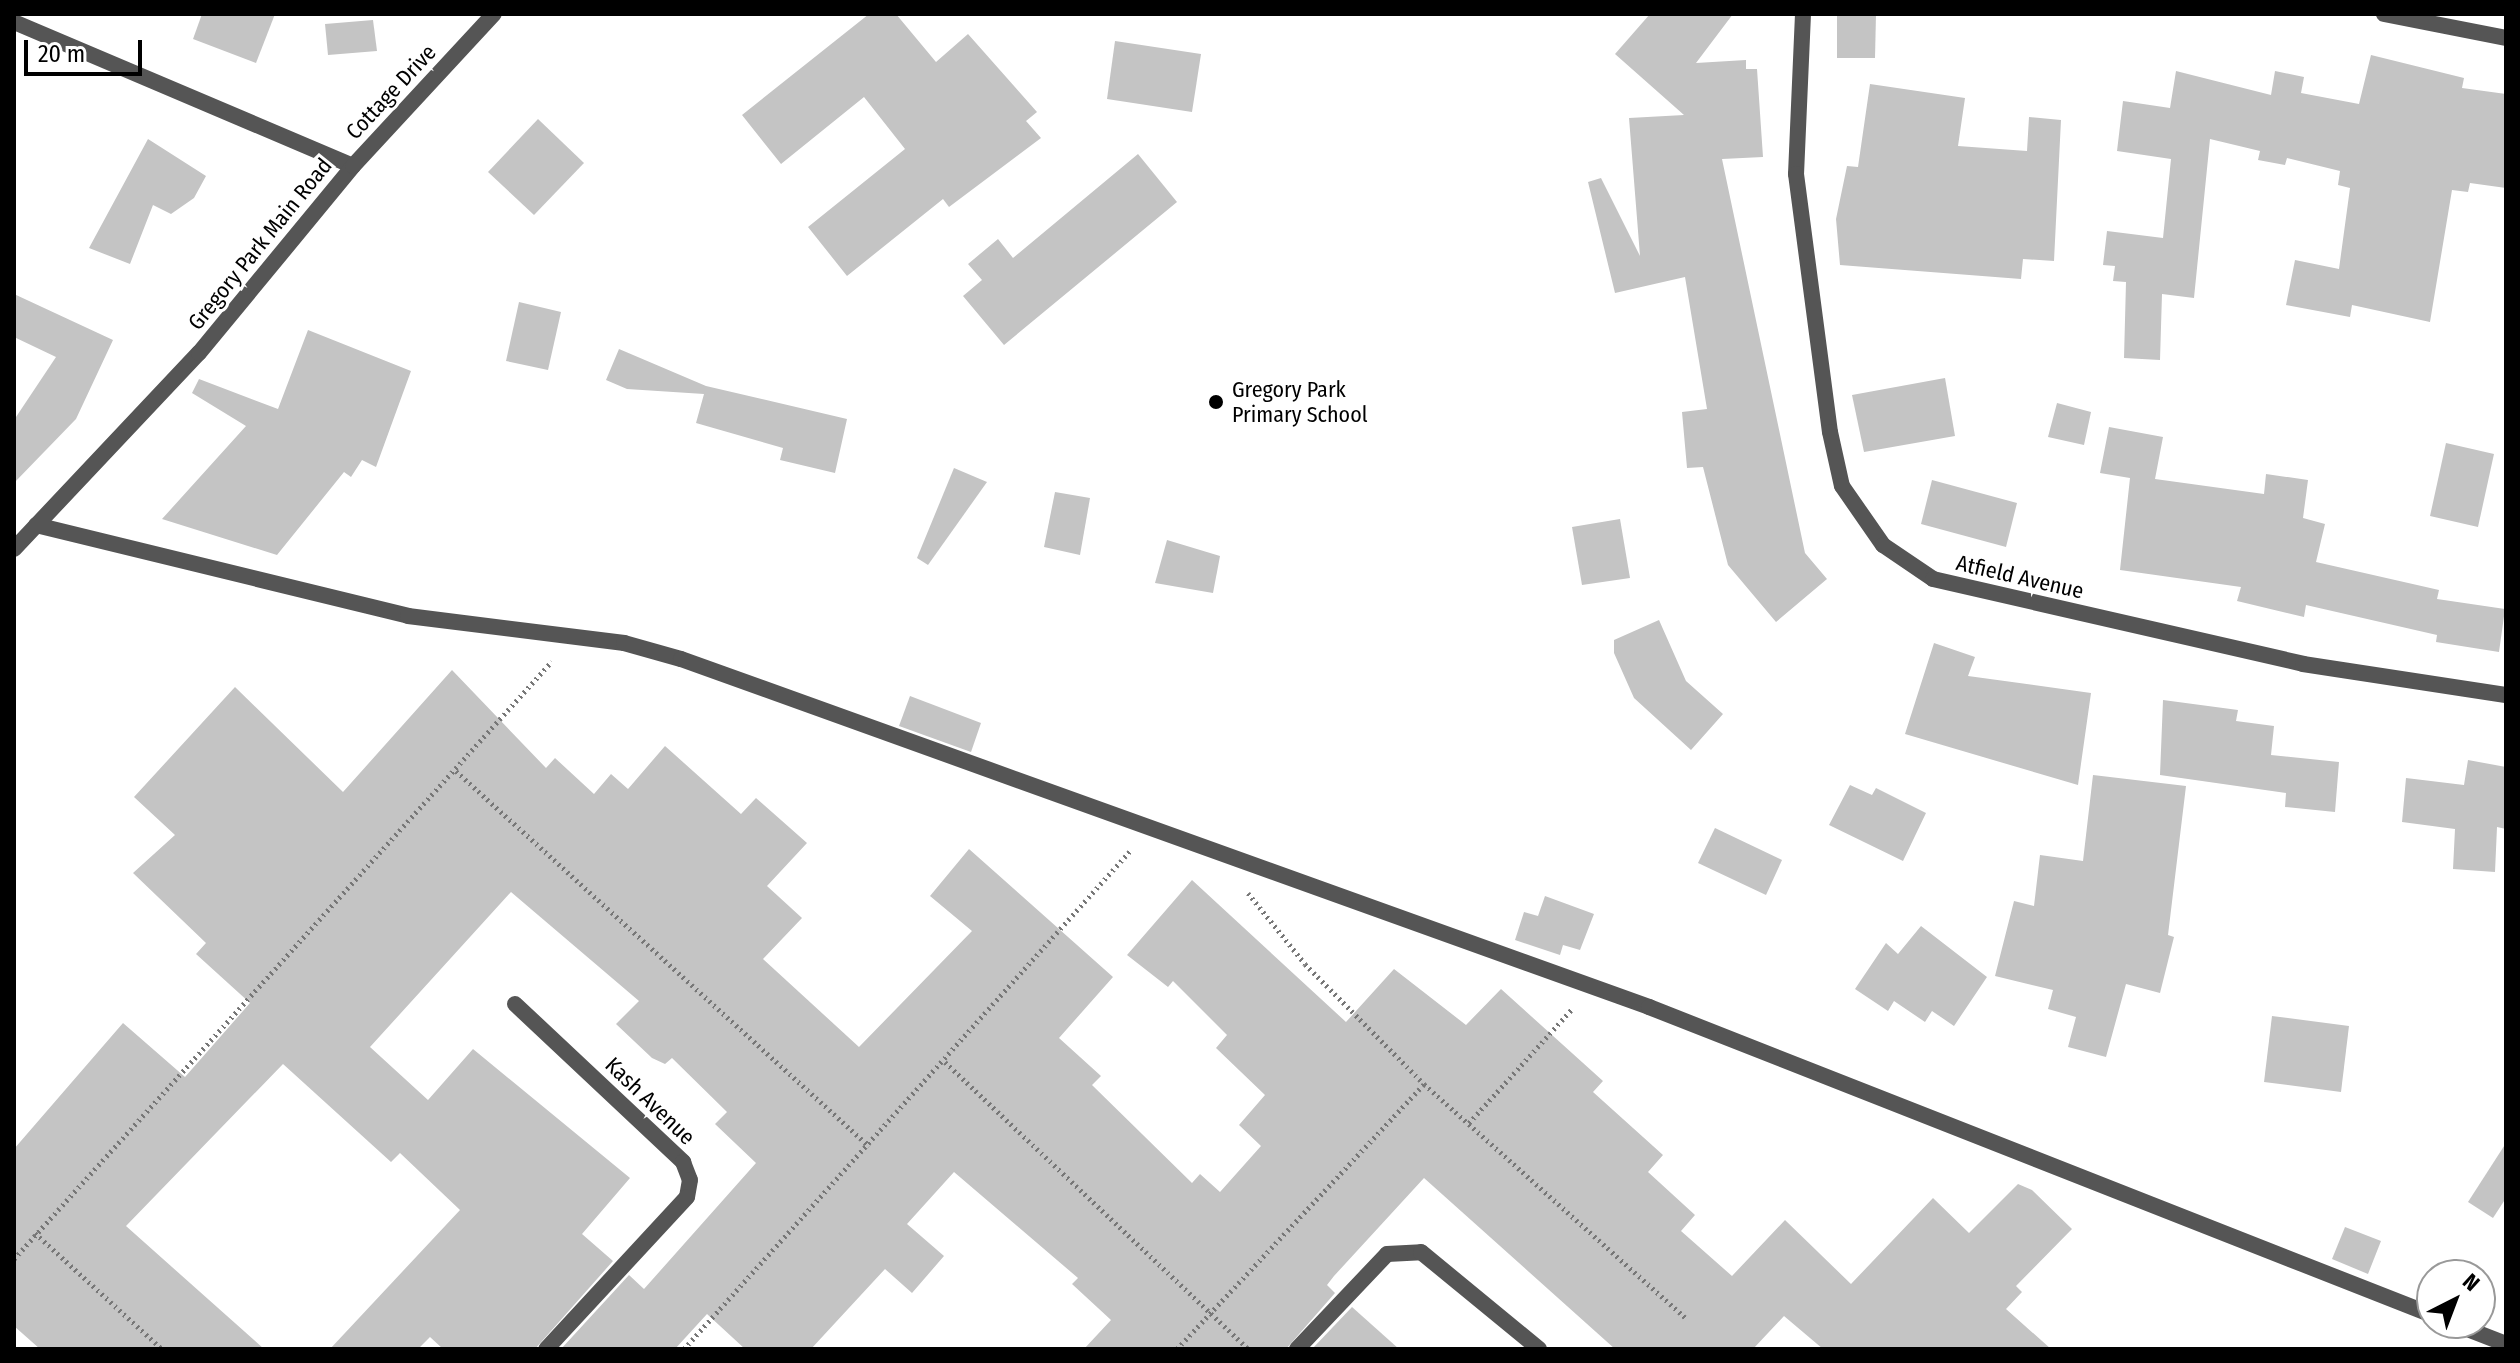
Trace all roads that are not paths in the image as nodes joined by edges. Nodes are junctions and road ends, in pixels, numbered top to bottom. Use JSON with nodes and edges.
{"nodes":[{"id":1,"x":494,"y":14,"type":"edge"},
{"id":2,"x":1803,"y":14,"type":"edge"},
{"id":3,"x":2384,"y":14,"type":"edge"},
{"id":4,"x":14,"y":22,"type":"edge"},
{"id":5,"x":2506,"y":38,"type":"edge"},
{"id":6,"x":353,"y":166,"type":"junction"},
{"id":7,"x":36,"y":525,"type":"junction"},
{"id":8,"x":14,"y":549,"type":"edge"},
{"id":9,"x":2506,"y":695,"type":"edge"},
{"id":10,"x":515,"y":1004,"type":"dead end"},
{"id":11,"x":2416,"y":1309,"type":"edge"},
{"id":12,"x":546,"y":1349,"type":"edge"},
{"id":13,"x":1297,"y":1349,"type":"edge"},
{"id":14,"x":1539,"y":1349,"type":"edge"}],
"edges":[{"from":1,"to":6,"type":"street","name":"Cottage Drive"},
{"from":2,"to":9,"type":"street","name":"Atfield Avenue"},
{"from":3,"to":5,"type":"street"},
{"from":4,"to":6,"type":"street","name":"Gregory Park Main Road"},
{"from":6,"to":7,"type":"street","name":"Gregory Park Main Road"},
{"from":7,"to":8,"type":"street","name":"Gregory Park Main Road"},
{"from":7,"to":11,"type":"street"},
{"from":10,"to":12,"type":"street","name":"Kash Avenue"},
{"from":13,"to":14,"type":"street"}]}
